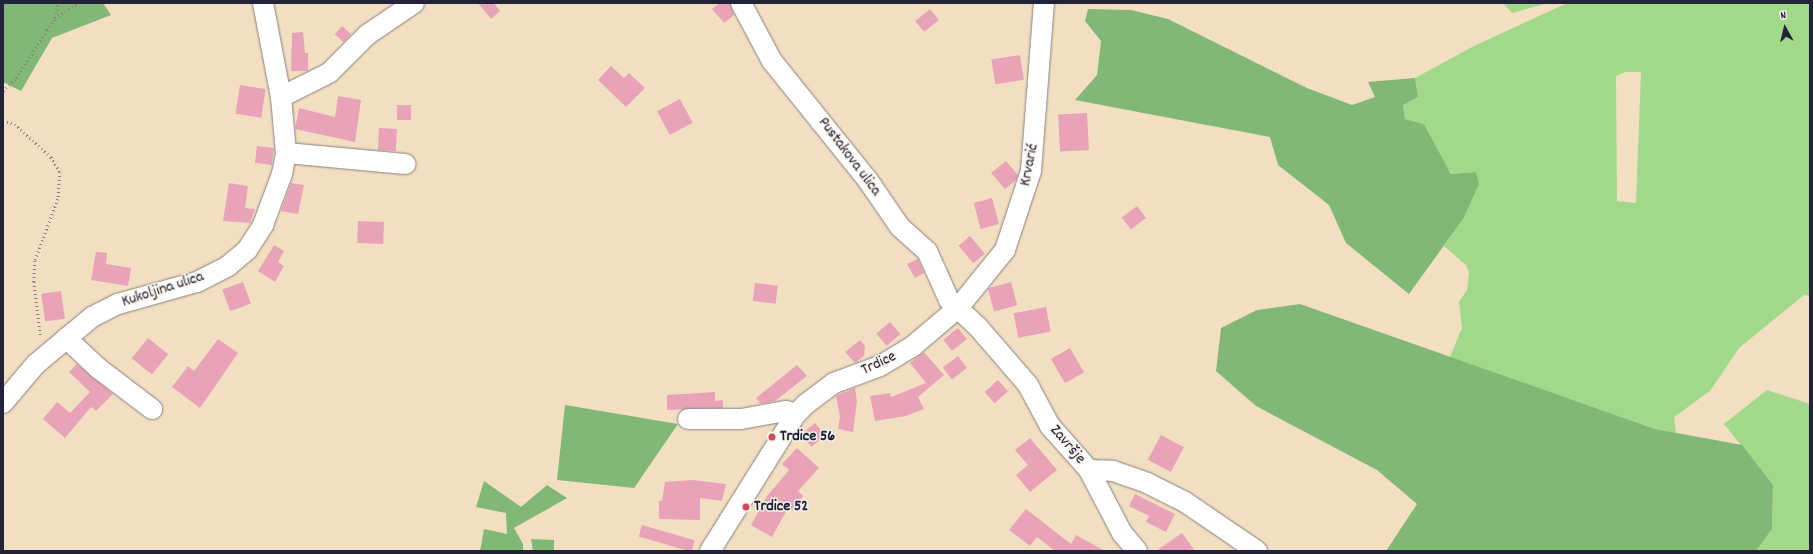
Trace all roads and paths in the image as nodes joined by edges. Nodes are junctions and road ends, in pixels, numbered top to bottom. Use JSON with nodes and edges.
{"nodes":[{"id":1,"x":58,"y":3,"type":"edge"},
{"id":2,"x":78,"y":3,"type":"edge"},
{"id":3,"x":263,"y":3,"type":"edge"},
{"id":4,"x":414,"y":3,"type":"edge"},
{"id":5,"x":741,"y":3,"type":"edge"},
{"id":6,"x":1044,"y":3,"type":"edge"},
{"id":7,"x":55,"y":18,"type":"junction"},
{"id":8,"x":3,"y":91,"type":"edge"},
{"id":9,"x":281,"y":97,"type":"junction"},
{"id":10,"x":3,"y":121,"type":"edge"},
{"id":11,"x":286,"y":153,"type":"junction"},
{"id":12,"x":405,"y":164,"type":"dead end"},
{"id":13,"x":958,"y":308,"type":"junction"},
{"id":14,"x":66,"y":338,"type":"junction"},
{"id":15,"x":44,"y":358,"type":"junction"},
{"id":16,"x":3,"y":403,"type":"edge"},
{"id":17,"x":152,"y":409,"type":"dead end"},
{"id":18,"x":796,"y":414,"type":"junction"},
{"id":19,"x":688,"y":419,"type":"dead end"},
{"id":20,"x":1088,"y":470,"type":"junction"},
{"id":21,"x":710,"y":551,"type":"edge"},
{"id":22,"x":1137,"y":551,"type":"edge"},
{"id":23,"x":1257,"y":551,"type":"edge"}],
"edges":[{"from":1,"to":7,"type":"path"},
{"from":2,"to":7,"type":"path"},
{"from":3,"to":9,"type":"street","name":"Kukoljina ulica"},
{"from":4,"to":9,"type":"street"},
{"from":5,"to":13,"type":"street","name":"Pustakova ulica"},
{"from":6,"to":13,"type":"street","name":"Krvarić"},
{"from":7,"to":8,"type":"path"},
{"from":9,"to":11,"type":"street","name":"Kukoljina ulica"},
{"from":10,"to":15,"type":"path"},
{"from":11,"to":12,"type":"street"},
{"from":11,"to":14,"type":"street","name":"Kukoljina ulica"},
{"from":13,"to":18,"type":"street","name":"Trdice"},
{"from":13,"to":20,"type":"street","name":"Završje"},
{"from":14,"to":15,"type":"street","name":"Kukoljina ulica"},
{"from":14,"to":17,"type":"street"},
{"from":15,"to":16,"type":"street","name":"Kukoljina ulica"},
{"from":18,"to":19,"type":"street"},
{"from":18,"to":21,"type":"street","name":"Trdice"},
{"from":20,"to":22,"type":"street"},
{"from":20,"to":23,"type":"street","name":"Završje"}]}
